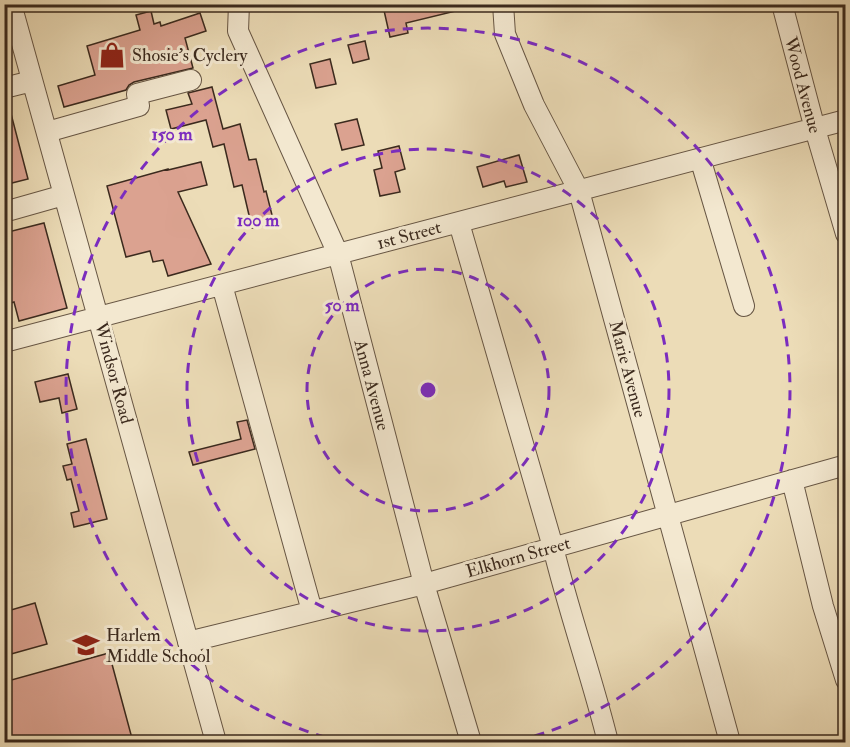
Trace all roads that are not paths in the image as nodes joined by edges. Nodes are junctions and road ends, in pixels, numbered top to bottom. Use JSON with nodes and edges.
{"nodes":[{"id":1,"x":11,"y":4,"type":"edge"},
{"id":2,"x":239,"y":4,"type":"edge"},
{"id":3,"x":503,"y":4,"type":"edge"},
{"id":4,"x":782,"y":4,"type":"edge"},
{"id":5,"x":191,"y":80,"type":"dead end"},
{"id":6,"x":32,"y":81,"type":"junction"},
{"id":7,"x":4,"y":88,"type":"edge"},
{"id":8,"x":846,"y":120,"type":"edge"},
{"id":9,"x":814,"y":129,"type":"junction"},
{"id":10,"x":47,"y":132,"type":"junction"},
{"id":11,"x":700,"y":158,"type":"junction"},
{"id":12,"x":579,"y":191,"type":"junction"},
{"id":13,"x":64,"y":195,"type":"junction"},
{"id":14,"x":4,"y":212,"type":"edge"},
{"id":15,"x":459,"y":222,"type":"junction"},
{"id":16,"x":846,"y":234,"type":"edge"},
{"id":17,"x":338,"y":254,"type":"junction"},
{"id":18,"x":222,"y":285,"type":"junction"},
{"id":19,"x":744,"y":306,"type":"dead end"},
{"id":20,"x":99,"y":318,"type":"junction"},
{"id":21,"x":4,"y":342,"type":"edge"},
{"id":22,"x":846,"y":465,"type":"edge"},
{"id":23,"x":792,"y":480,"type":"junction"},
{"id":24,"x":668,"y":515,"type":"junction"},
{"id":25,"x":553,"y":547,"type":"junction"},
{"id":26,"x":424,"y":584,"type":"junction"},
{"id":27,"x":312,"y":611,"type":"junction"},
{"id":28,"x":188,"y":642,"type":"junction"},
{"id":29,"x":846,"y":680,"type":"edge"},
{"id":30,"x":216,"y":742,"type":"edge"},
{"id":31,"x":471,"y":742,"type":"edge"},
{"id":32,"x":608,"y":742,"type":"edge"},
{"id":33,"x":730,"y":742,"type":"edge"}],
"edges":[{"from":1,"to":6,"type":"street","name":"Windsor Road"},
{"from":2,"to":17,"type":"street","name":"Anna Avenue"},
{"from":3,"to":12,"type":"street","name":"Marie Avenue"},
{"from":4,"to":9,"type":"street","name":"Wood Avenue"},
{"from":5,"to":10,"type":"street"},
{"from":6,"to":7,"type":"street"},
{"from":6,"to":10,"type":"street","name":"Windsor Road"},
{"from":8,"to":9,"type":"street","name":"1st Street"},
{"from":9,"to":11,"type":"street","name":"1st Street"},
{"from":9,"to":16,"type":"street","name":"Wood Avenue"},
{"from":10,"to":13,"type":"street","name":"Windsor Road"},
{"from":11,"to":12,"type":"street","name":"1st Street"},
{"from":11,"to":19,"type":"street"},
{"from":12,"to":15,"type":"street","name":"1st Street"},
{"from":12,"to":24,"type":"street","name":"Marie Avenue"},
{"from":13,"to":14,"type":"street"},
{"from":13,"to":20,"type":"street","name":"Windsor Road"},
{"from":15,"to":17,"type":"street","name":"1st Street"},
{"from":15,"to":25,"type":"street"},
{"from":17,"to":18,"type":"street","name":"1st Street"},
{"from":17,"to":26,"type":"street","name":"Anna Avenue"},
{"from":18,"to":20,"type":"street","name":"1st Street"},
{"from":18,"to":27,"type":"street"},
{"from":20,"to":21,"type":"street","name":"1st Street"},
{"from":20,"to":28,"type":"street","name":"Windsor Road"},
{"from":22,"to":23,"type":"street","name":"Elkhorn Street"},
{"from":23,"to":24,"type":"street","name":"Elkhorn Street"},
{"from":23,"to":29,"type":"street"},
{"from":24,"to":25,"type":"street","name":"Elkhorn Street"},
{"from":24,"to":33,"type":"street","name":"Marie Avenue"},
{"from":25,"to":26,"type":"street","name":"Elkhorn Street"},
{"from":25,"to":32,"type":"street"},
{"from":26,"to":27,"type":"street","name":"Elkhorn Street"},
{"from":26,"to":31,"type":"street","name":"Anna Avenue"},
{"from":27,"to":28,"type":"street","name":"Elkhorn Street"},
{"from":28,"to":30,"type":"street","name":"Windsor Road"}]}
